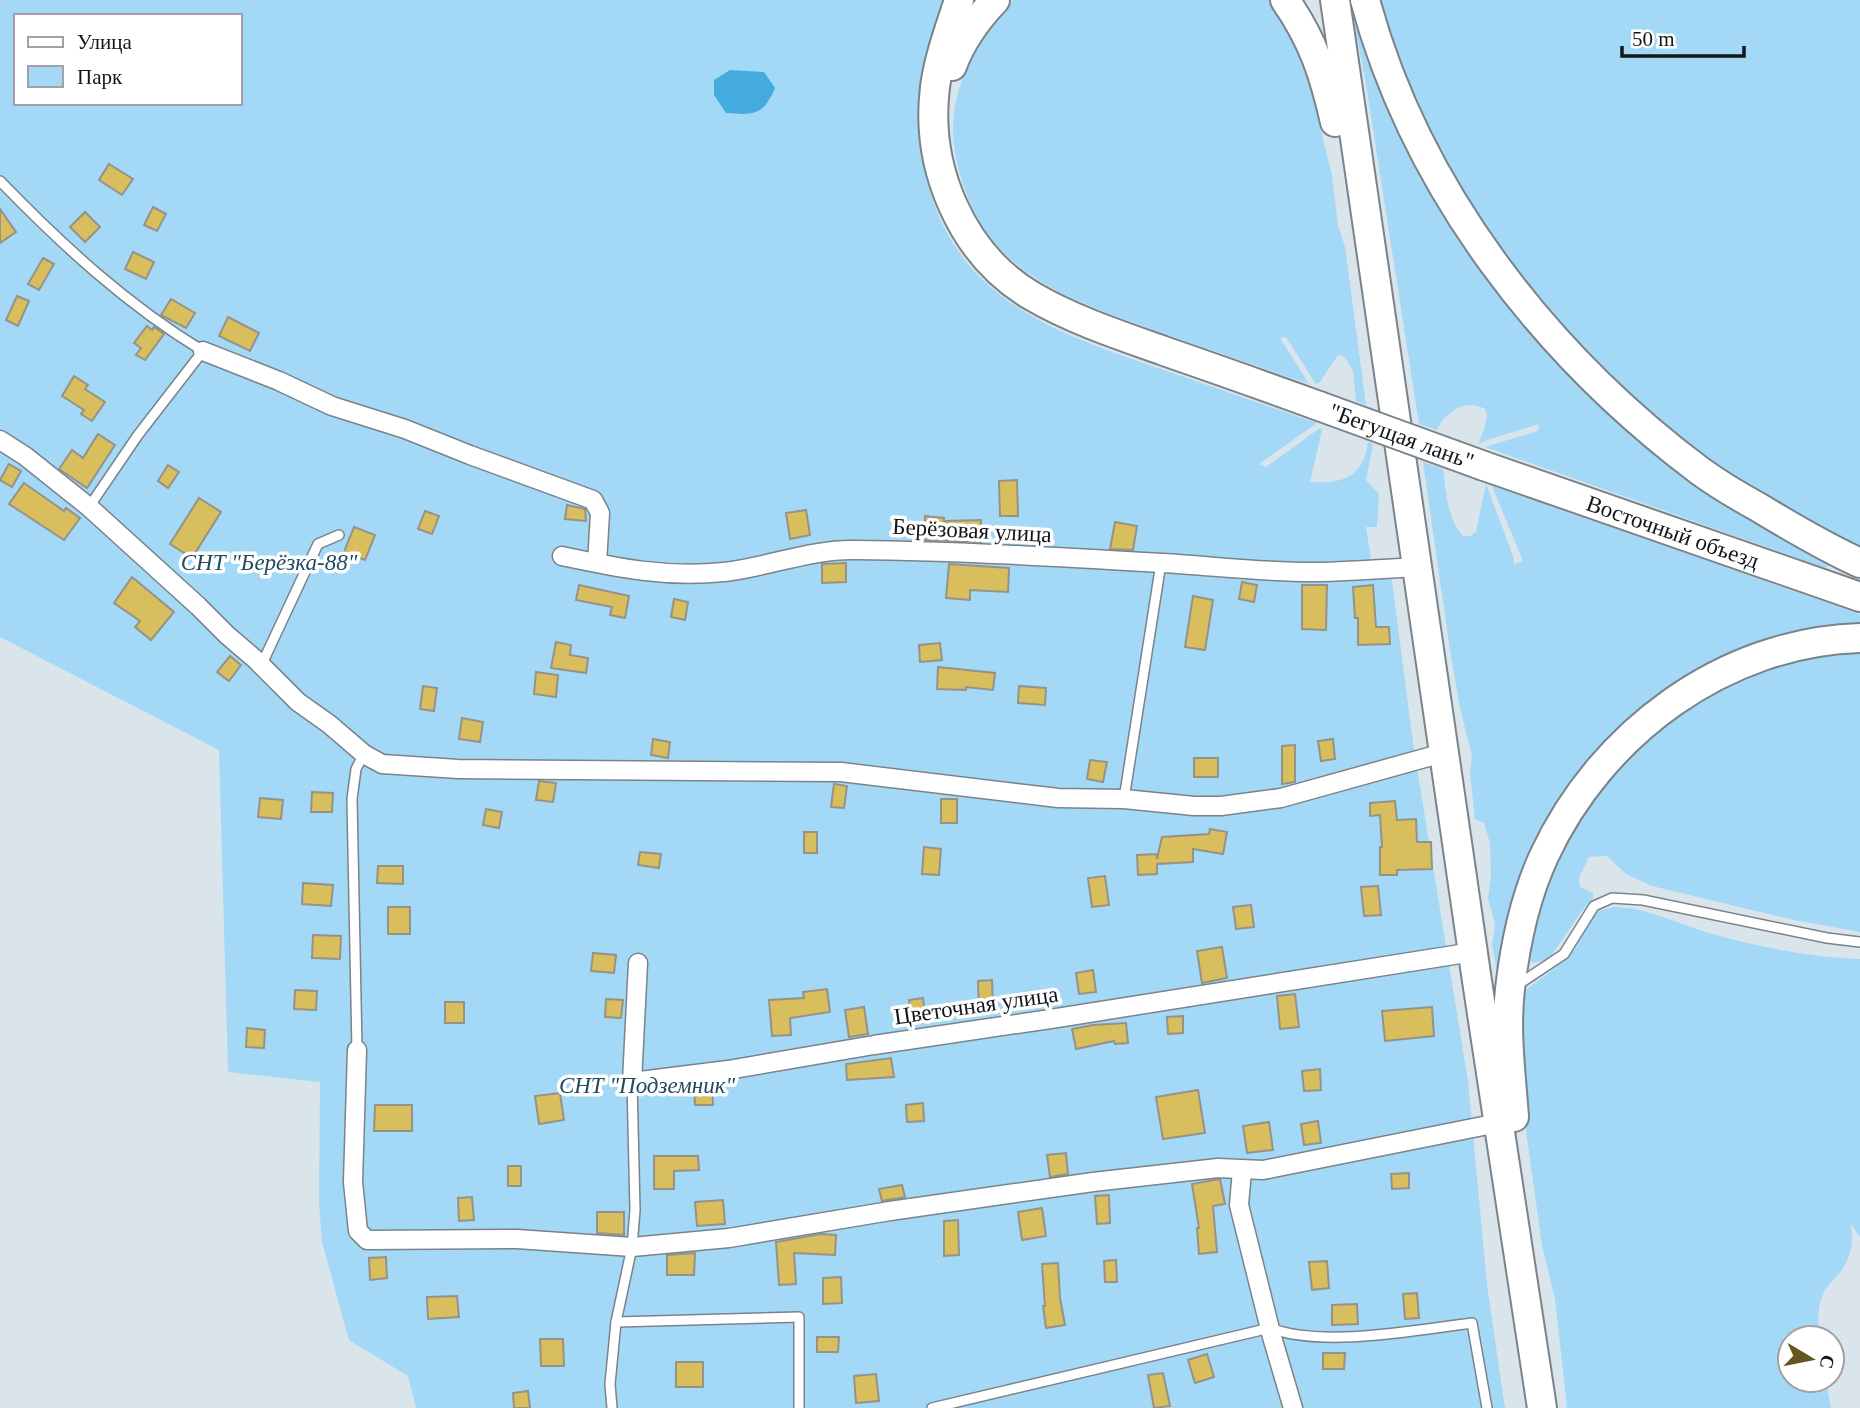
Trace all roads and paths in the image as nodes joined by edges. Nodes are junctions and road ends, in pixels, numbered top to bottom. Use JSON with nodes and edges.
{"nodes":[{"id":1,"x":959,"y":0,"type":"edge"},
{"id":2,"x":995,"y":0,"type":"edge"},
{"id":3,"x":1284,"y":0,"type":"edge"},
{"id":4,"x":1335,"y":0,"type":"edge"},
{"id":5,"x":1364,"y":0,"type":"edge"},
{"id":6,"x":940,"y":169,"type":"junction"},
{"id":7,"x":0,"y":181,"type":"edge"},
{"id":8,"x":1377,"y":302,"type":"junction"},
{"id":9,"x":203,"y":351,"type":"junction"},
{"id":10,"x":0,"y":440,"type":"edge"},
{"id":11,"x":1484,"y":466,"type":"joint"},
{"id":12,"x":89,"y":507,"type":"junction"},
{"id":13,"x":339,"y":535,"type":"dead end"},
{"id":14,"x":562,"y":556,"type":"dead end"},
{"id":15,"x":597,"y":563,"type":"junction"},
{"id":16,"x":1161,"y":563,"type":"junction"},
{"id":17,"x":1860,"y":564,"type":"edge"},
{"id":18,"x":1416,"y":567,"type":"junction"},
{"id":19,"x":1860,"y":597,"type":"edge"},
{"id":20,"x":1860,"y":638,"type":"edge"},
{"id":21,"x":261,"y":666,"type":"junction"},
{"id":22,"x":1443,"y":753,"type":"junction"},
{"id":23,"x":365,"y":754,"type":"junction"},
{"id":24,"x":1124,"y":799,"type":"junction"},
{"id":25,"x":1860,"y":942,"type":"edge"},
{"id":26,"x":1473,"y":952,"type":"junction"},
{"id":27,"x":638,"y":963,"type":"dead end"},
{"id":28,"x":1509,"y":991,"type":"junction"},
{"id":29,"x":357,"y":1050,"type":"joint"},
{"id":30,"x":632,"y":1082,"type":"junction"},
{"id":31,"x":1498,"y":1123,"type":"junction"},
{"id":32,"x":1242,"y":1170,"type":"junction"},
{"id":33,"x":632,"y":1247,"type":"junction"},
{"id":34,"x":616,"y":1322,"type":"junction"},
{"id":35,"x":1270,"y":1328,"type":"junction"},
{"id":36,"x":612,"y":1408,"type":"edge"},
{"id":37,"x":799,"y":1408,"type":"edge"},
{"id":38,"x":932,"y":1408,"type":"edge"},
{"id":39,"x":1293,"y":1408,"type":"edge"},
{"id":40,"x":1487,"y":1408,"type":"edge"},
{"id":41,"x":1544,"y":1408,"type":"edge"}],
"edges":[{"from":1,"to":6,"type":"main road"},
{"from":2,"to":6,"type":"main road"},
{"from":3,"to":8,"type":"main road"},
{"from":4,"to":8,"type":"main road"},
{"from":5,"to":17,"type":"main road"},
{"from":6,"to":11,"type":"main road","name":"\"Бегущая лань\"","bridge":true},
{"from":7,"to":9,"type":"lane"},
{"from":8,"to":18,"type":"main road"},
{"from":9,"to":12,"type":"lane"},
{"from":9,"to":15,"type":"street"},
{"from":10,"to":12,"type":"street"},
{"from":11,"to":19,"type":"main road","name":"Восточный объезд"},
{"from":12,"to":21,"type":"street"},
{"from":13,"to":21,"type":"lane"},
{"from":14,"to":15,"type":"street","name":"Берёзовая улица"},
{"from":15,"to":16,"type":"street","name":"Берёзовая улица"},
{"from":16,"to":18,"type":"street","name":"Берёзовая улица"},
{"from":16,"to":24,"type":"lane"},
{"from":18,"to":22,"type":"main road"},
{"from":20,"to":28,"type":"main road"},
{"from":21,"to":23,"type":"street"},
{"from":22,"to":24,"type":"street"},
{"from":22,"to":26,"type":"main road"},
{"from":23,"to":24,"type":"street"},
{"from":23,"to":29,"type":"lane"},
{"from":25,"to":28,"type":"lane"},
{"from":26,"to":30,"type":"street","name":"Цветочная улица"},
{"from":26,"to":31,"type":"main road"},
{"from":27,"to":30,"type":"street"},
{"from":28,"to":41,"type":"main road"},
{"from":29,"to":33,"type":"street"},
{"from":30,"to":33,"type":"lane"},
{"from":31,"to":32,"type":"street"},
{"from":31,"to":41,"type":"main road"},
{"from":32,"to":33,"type":"street"},
{"from":32,"to":35,"type":"street"},
{"from":33,"to":34,"type":"lane"},
{"from":34,"to":36,"type":"lane"},
{"from":34,"to":37,"type":"lane"},
{"from":35,"to":38,"type":"lane"},
{"from":35,"to":39,"type":"street"},
{"from":35,"to":40,"type":"lane"}]}
